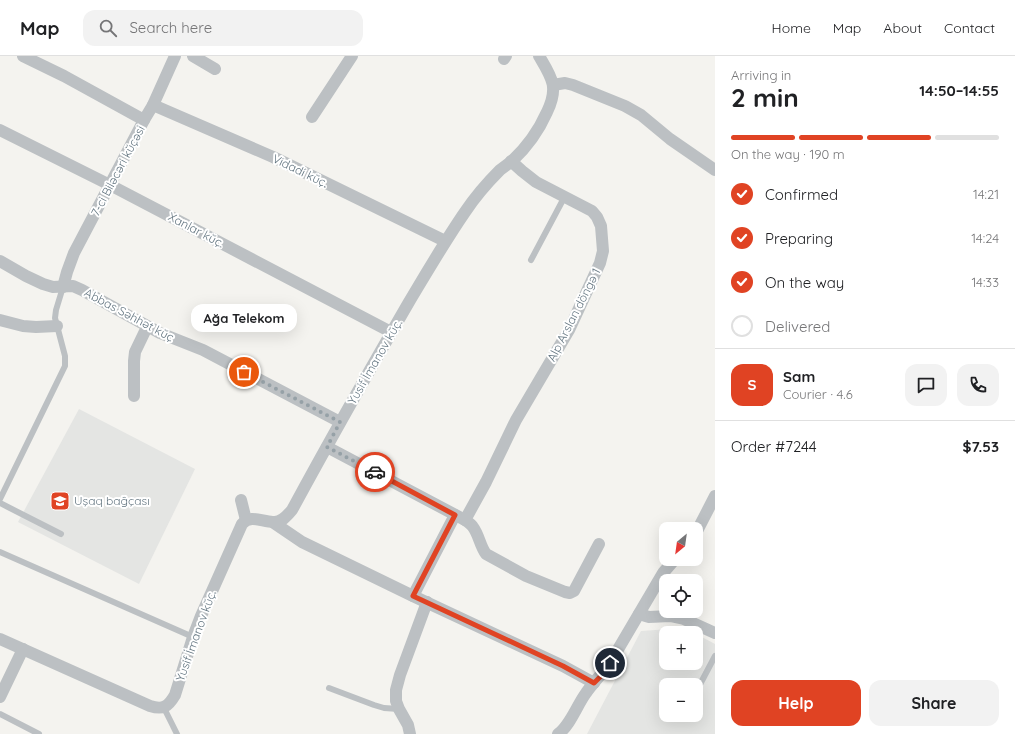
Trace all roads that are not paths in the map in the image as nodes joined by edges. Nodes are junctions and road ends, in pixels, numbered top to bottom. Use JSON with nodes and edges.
{"nodes":[{"id":1,"x":23,"y":56,"type":"edge"},
{"id":2,"x":175,"y":56,"type":"edge"},
{"id":3,"x":193,"y":56,"type":"edge"},
{"id":4,"x":352,"y":56,"type":"edge"},
{"id":5,"x":539,"y":56,"type":"edge"},
{"id":6,"x":215,"y":69,"type":"dead end"},
{"id":7,"x":553,"y":85,"type":"junction"},
{"id":8,"x":154,"y":105,"type":"junction"},
{"id":9,"x":312,"y":117,"type":"dead end"},
{"id":10,"x":144,"y":120,"type":"junction"},
{"id":11,"x":0,"y":130,"type":"edge"},
{"id":12,"x":512,"y":161,"type":"junction"},
{"id":13,"x":715,"y":170,"type":"edge"},
{"id":14,"x":110,"y":186,"type":"junction"},
{"id":15,"x":565,"y":196,"type":"junction"},
{"id":16,"x":445,"y":241,"type":"junction"},
{"id":17,"x":531,"y":260,"type":"dead end"},
{"id":18,"x":0,"y":261,"type":"edge"},
{"id":19,"x":63,"y":287,"type":"junction"},
{"id":20,"x":0,"y":320,"type":"edge"},
{"id":21,"x":57,"y":326,"type":"junction"},
{"id":22,"x":147,"y":327,"type":"junction"},
{"id":23,"x":392,"y":332,"type":"junction"},
{"id":24,"x":134,"y":396,"type":"dead end"},
{"id":25,"x":340,"y":422,"type":"junction"},
{"id":26,"x":327,"y":447,"type":"junction"},
{"id":27,"x":715,"y":498,"type":"edge"},
{"id":28,"x":0,"y":499,"type":"edge"},
{"id":29,"x":240,"y":500,"type":"dead end"},
{"id":30,"x":0,"y":503,"type":"edge"},
{"id":31,"x":460,"y":517,"type":"junction"},
{"id":32,"x":246,"y":520,"type":"junction"},
{"id":33,"x":702,"y":522,"type":"edge"},
{"id":34,"x":274,"y":523,"type":"junction"},
{"id":35,"x":61,"y":534,"type":"dead end"},
{"id":36,"x":599,"y":544,"type":"dead end"},
{"id":37,"x":0,"y":552,"type":"edge"},
{"id":38,"x":669,"y":566,"type":"edge"},
{"id":39,"x":413,"y":596,"type":"junction"},
{"id":40,"x":427,"y":602,"type":"junction"},
{"id":41,"x":639,"y":614,"type":"junction"},
{"id":42,"x":715,"y":633,"type":"edge"},
{"id":43,"x":193,"y":637,"type":"junction"},
{"id":44,"x":0,"y":639,"type":"edge"},
{"id":45,"x":23,"y":649,"type":"junction"},
{"id":46,"x":715,"y":656,"type":"edge"},
{"id":47,"x":703,"y":679,"type":"edge"},
{"id":48,"x":594,"y":683,"type":"junction"},
{"id":49,"x":329,"y":688,"type":"dead end"},
{"id":50,"x":0,"y":697,"type":"edge"},
{"id":51,"x":164,"y":708,"type":"junction"},
{"id":52,"x":399,"y":710,"type":"junction"},
{"id":53,"x":0,"y":714,"type":"edge"},
{"id":54,"x":561,"y":733,"type":"edge"},
{"id":55,"x":39,"y":734,"type":"edge"},
{"id":56,"x":177,"y":734,"type":"edge"},
{"id":57,"x":410,"y":734,"type":"edge"}],
"edges":[{"from":1,"to":10,"type":"street"},
{"from":2,"to":8,"type":"street","name":"7-ci Biləcəri küçəsi"},
{"from":3,"to":6,"type":"street"},
{"from":4,"to":9,"type":"street"},
{"from":5,"to":7,"type":"street"},
{"from":7,"to":12,"type":"street","name":"Yusif İmanov küç."},
{"from":7,"to":13,"type":"street"},
{"from":8,"to":10,"type":"street","name":"7-ci Biləcəri küçəsi"},
{"from":8,"to":16,"type":"street","name":"Vidadi küç."},
{"from":10,"to":14,"type":"street","name":"7-ci Biləcəri küçəsi"},
{"from":11,"to":14,"type":"street","name":"Xanlar küç."},
{"from":12,"to":15,"type":"street","name":"Alp Arslan döngə 1"},
{"from":12,"to":16,"type":"street","name":"Yusif İmanov küç."},
{"from":14,"to":19,"type":"street","name":"7-ci Biləcəri küçəsi"},
{"from":14,"to":23,"type":"street","name":"Xanlar küç."},
{"from":15,"to":17,"type":"lane"},
{"from":15,"to":31,"type":"street","name":"Alp Arslan döngə 1"},
{"from":16,"to":23,"type":"street","name":"Yusif İmanov küç."},
{"from":18,"to":19,"type":"street","name":"Abbas Səhhət küç"},
{"from":19,"to":21,"type":"lane"},
{"from":19,"to":22,"type":"street","name":"Abbas Səhhət küç"},
{"from":20,"to":21,"type":"street"},
{"from":21,"to":28,"type":"lane"},
{"from":22,"to":24,"type":"street"},
{"from":22,"to":25,"type":"street","name":"Abbas Səhhət küç"},
{"from":23,"to":25,"type":"street","name":"Yusif İmanov küç."},
{"from":25,"to":26,"type":"street","name":"Yusif İmanov küç."},
{"from":26,"to":31,"type":"street"},
{"from":26,"to":34,"type":"street","name":"Yusif İmanov küç."},
{"from":27,"to":33,"type":"street"},
{"from":29,"to":32,"type":"street"},
{"from":30,"to":35,"type":"lane"},
{"from":31,"to":36,"type":"street"},
{"from":31,"to":39,"type":"street","name":"Alp Arslan döngə 1"},
{"from":32,"to":34,"type":"street"},
{"from":32,"to":43,"type":"street","name":"Yusif İmanov küç."},
{"from":34,"to":39,"type":"street"},
{"from":37,"to":43,"type":"lane"},
{"from":38,"to":41,"type":"street"},
{"from":39,"to":40,"type":"street"},
{"from":40,"to":48,"type":"street"},
{"from":40,"to":52,"type":"street"},
{"from":41,"to":42,"type":"street"},
{"from":41,"to":48,"type":"street"},
{"from":43,"to":51,"type":"street","name":"Yusif İmanov küç."},
{"from":44,"to":45,"type":"street"},
{"from":45,"to":50,"type":"street"},
{"from":45,"to":51,"type":"street"},
{"from":46,"to":47,"type":"lane"},
{"from":48,"to":54,"type":"street"},
{"from":49,"to":52,"type":"lane"},
{"from":51,"to":56,"type":"lane"},
{"from":52,"to":57,"type":"street"},
{"from":53,"to":55,"type":"lane"}]}
